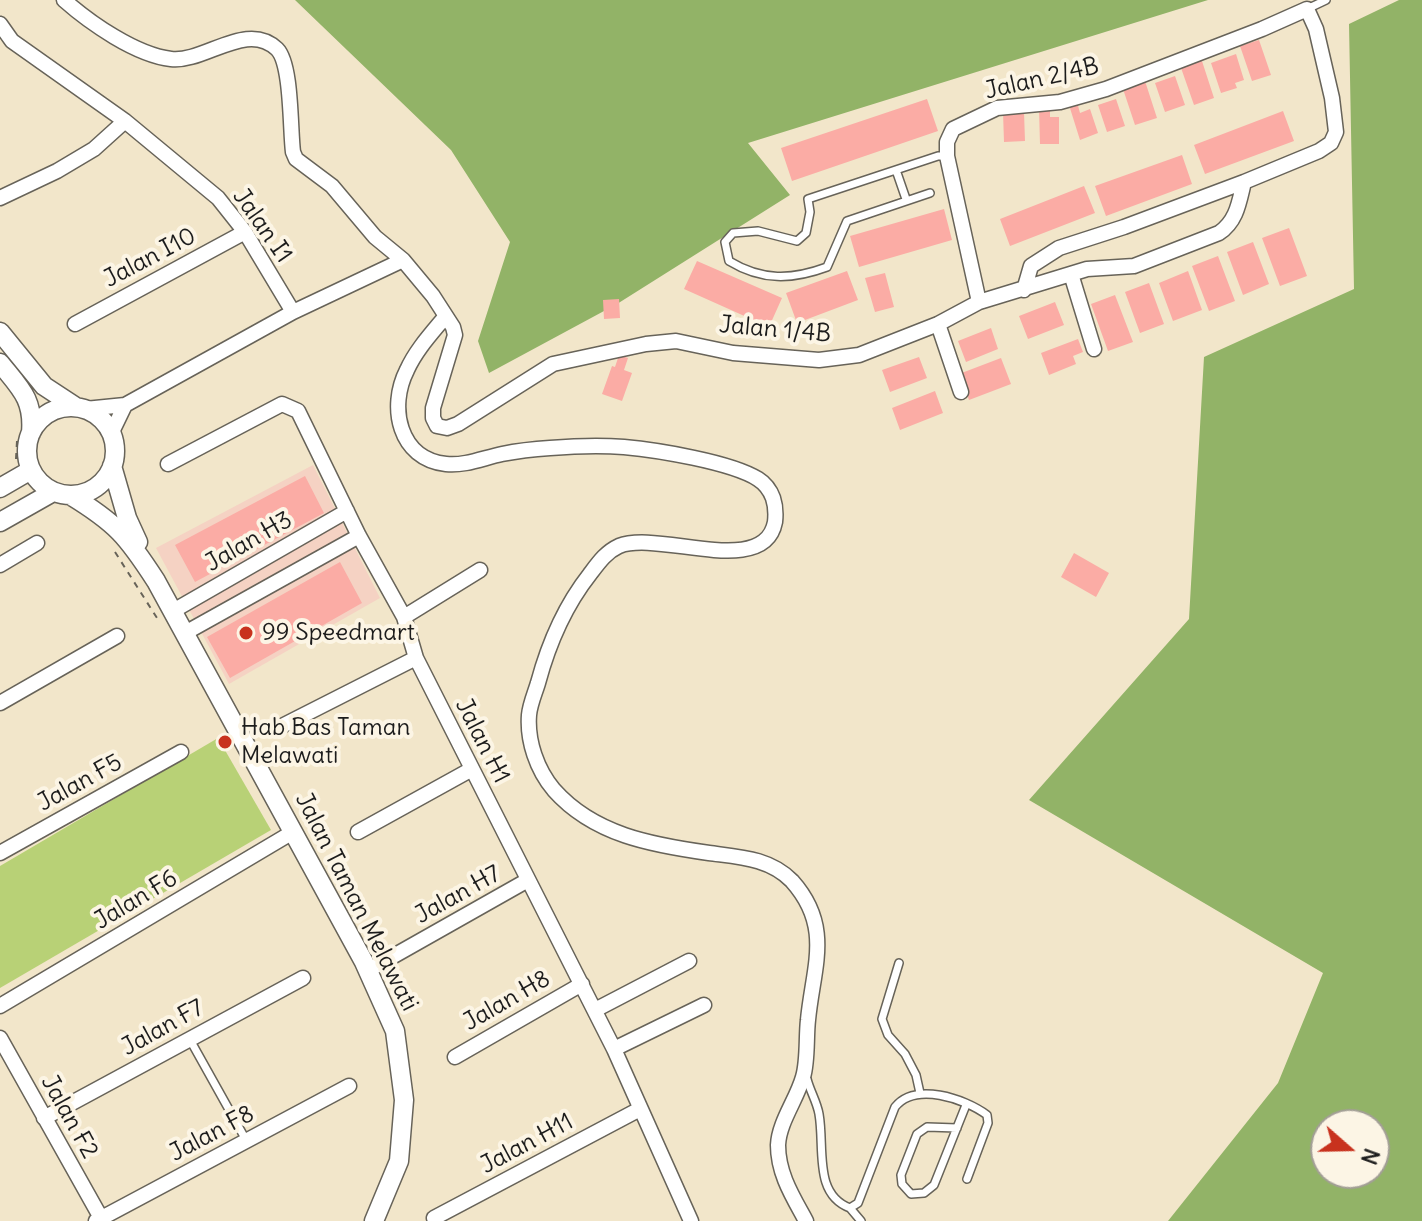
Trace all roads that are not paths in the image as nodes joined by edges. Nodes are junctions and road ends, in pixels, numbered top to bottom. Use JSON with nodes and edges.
{"nodes":[{"id":1,"x":64,"y":0,"type":"edge"},
{"id":2,"x":1326,"y":0,"type":"edge"},
{"id":3,"x":1307,"y":9,"type":"junction"},
{"id":4,"x":0,"y":24,"type":"edge"},
{"id":5,"x":6,"y":45,"type":"edge"},
{"id":6,"x":125,"y":121,"type":"junction"},
{"id":7,"x":947,"y":156,"type":"junction"},
{"id":8,"x":896,"y":170,"type":"junction"},
{"id":9,"x":1244,"y":182,"type":"junction"},
{"id":10,"x":930,"y":193,"type":"dead end"},
{"id":11,"x":0,"y":198,"type":"edge"},
{"id":12,"x":906,"y":199,"type":"junction"},
{"id":13,"x":245,"y":232,"type":"junction"},
{"id":14,"x":403,"y":260,"type":"junction"},
{"id":15,"x":1071,"y":274,"type":"junction"},
{"id":16,"x":1024,"y":290,"type":"junction"},
{"id":17,"x":979,"y":302,"type":"junction"},
{"id":18,"x":293,"y":312,"type":"junction"},
{"id":19,"x":445,"y":317,"type":"junction"},
{"id":20,"x":75,"y":324,"type":"dead end"},
{"id":21,"x":938,"y":324,"type":"junction"},
{"id":22,"x":0,"y":332,"type":"edge"},
{"id":23,"x":1094,"y":349,"type":"dead end"},
{"id":24,"x":0,"y":363,"type":"edge"},
{"id":25,"x":961,"y":392,"type":"dead end"},
{"id":26,"x":125,"y":405,"type":"junction"},
{"id":27,"x":80,"y":408,"type":"junction"},
{"id":28,"x":31,"y":433,"type":"junction"},
{"id":29,"x":111,"y":434,"type":"junction"},
{"id":30,"x":168,"y":464,"type":"dead end"},
{"id":31,"x":112,"y":466,"type":"junction"},
{"id":32,"x":31,"y":470,"type":"junction"},
{"id":33,"x":0,"y":488,"type":"edge"},
{"id":34,"x":62,"y":494,"type":"junction"},
{"id":35,"x":347,"y":511,"type":"junction"},
{"id":36,"x":0,"y":522,"type":"edge"},
{"id":37,"x":359,"y":536,"type":"junction"},
{"id":38,"x":37,"y":543,"type":"dead end"},
{"id":39,"x":0,"y":565,"type":"edge"},
{"id":40,"x":480,"y":570,"type":"dead end"},
{"id":41,"x":156,"y":581,"type":"junction"},
{"id":42,"x":173,"y":611,"type":"junction"},
{"id":43,"x":404,"y":617,"type":"junction"},
{"id":44,"x":185,"y":633,"type":"junction"},
{"id":45,"x":117,"y":636,"type":"dead end"},
{"id":46,"x":416,"y":658,"type":"junction"},
{"id":47,"x":0,"y":703,"type":"edge"},
{"id":48,"x":282,"y":726,"type":"dead end"},
{"id":49,"x":181,"y":752,"type":"dead end"},
{"id":50,"x":472,"y":769,"type":"junction"},
{"id":51,"x":293,"y":832,"type":"junction"},
{"id":52,"x":358,"y":832,"type":"dead end"},
{"id":53,"x":0,"y":853,"type":"edge"},
{"id":54,"x":528,"y":880,"type":"junction"},
{"id":55,"x":689,"y":961,"type":"dead end"},
{"id":56,"x":899,"y":963,"type":"dead end"},
{"id":57,"x":367,"y":971,"type":"junction"},
{"id":58,"x":303,"y":978,"type":"dead end"},
{"id":59,"x":582,"y":984,"type":"junction"},
{"id":60,"x":704,"y":1005,"type":"dead end"},
{"id":61,"x":0,"y":1006,"type":"edge"},
{"id":62,"x":595,"y":1010,"type":"junction"},
{"id":63,"x":0,"y":1038,"type":"edge"},
{"id":64,"x":189,"y":1038,"type":"junction"},
{"id":65,"x":614,"y":1049,"type":"junction"},
{"id":66,"x":455,"y":1057,"type":"dead end"},
{"id":67,"x":805,"y":1073,"type":"junction"},
{"id":68,"x":349,"y":1086,"type":"dead end"},
{"id":69,"x":920,"y":1093,"type":"junction"},
{"id":70,"x":966,"y":1105,"type":"junction"},
{"id":71,"x":640,"y":1109,"type":"junction"},
{"id":72,"x":44,"y":1118,"type":"junction"},
{"id":73,"x":957,"y":1128,"type":"junction"},
{"id":74,"x":246,"y":1140,"type":"junction"},
{"id":75,"x":967,"y":1179,"type":"dead end"},
{"id":76,"x":850,"y":1208,"type":"junction"},
{"id":77,"x":434,"y":1218,"type":"dead end"},
{"id":78,"x":98,"y":1220,"type":"edge"},
{"id":79,"x":687,"y":1220,"type":"edge"},
{"id":80,"x":374,"y":1221,"type":"edge"},
{"id":81,"x":806,"y":1221,"type":"edge"},
{"id":82,"x":861,"y":1221,"type":"edge"}],
"edges":[{"from":1,"to":14,"type":"street","name":"Jalan 1/4B"},
{"from":2,"to":3,"type":"lane"},
{"from":3,"to":7,"type":"street","name":"Jalan 2/4B"},
{"from":3,"to":9,"type":"street"},
{"from":4,"to":5,"type":"street","name":"Jalan I1"},
{"from":5,"to":6,"type":"street","name":"Jalan I1"},
{"from":6,"to":11,"type":"street"},
{"from":6,"to":13,"type":"street","name":"Jalan I1"},
{"from":7,"to":8,"type":"lane"},
{"from":7,"to":17,"type":"street"},
{"from":8,"to":12,"type":"lane"},
{"from":8,"to":12,"type":"lane"},
{"from":9,"to":15,"type":"street","name":"Jalan 1/4B"},
{"from":9,"to":16,"type":"street"},
{"from":10,"to":12,"type":"lane"},
{"from":13,"to":18,"type":"street","name":"Jalan I1"},
{"from":13,"to":20,"type":"street","name":"Jalan I10"},
{"from":14,"to":18,"type":"street"},
{"from":14,"to":19,"type":"street","name":"Jalan 1/4B"},
{"from":15,"to":16,"type":"street","name":"Jalan 1/4B"},
{"from":15,"to":23,"type":"street"},
{"from":16,"to":17,"type":"street","name":"Jalan 1/4B"},
{"from":17,"to":21,"type":"street","name":"Jalan 1/4B"},
{"from":18,"to":26,"type":"street"},
{"from":19,"to":21,"type":"street","name":"Jalan 1/4B"},
{"from":19,"to":67,"type":"street"},
{"from":21,"to":25,"type":"street"},
{"from":22,"to":27,"type":"main road"},
{"from":24,"to":28,"type":"main road"},
{"from":26,"to":27,"type":"street"},
{"from":26,"to":29,"type":"street"},
{"from":27,"to":28,"type":"main road"},
{"from":27,"to":29,"type":"main road"},
{"from":28,"to":32,"type":"main road"},
{"from":29,"to":31,"type":"main road"},
{"from":30,"to":35,"type":"street","name":"Jalan H1"},
{"from":31,"to":34,"type":"main road"},
{"from":31,"to":41,"type":"main road","name":"Jalan Taman Melawati"},
{"from":32,"to":33,"type":"main road"},
{"from":32,"to":34,"type":"main road"},
{"from":34,"to":36,"type":"main road"},
{"from":34,"to":41,"type":"main road","name":"Jalan Taman Melawati"},
{"from":35,"to":37,"type":"street","name":"Jalan H1"},
{"from":35,"to":42,"type":"street","name":"Jalan H3"},
{"from":37,"to":43,"type":"street","name":"Jalan H1"},
{"from":37,"to":44,"type":"street","name":"Jalan H3"},
{"from":38,"to":39,"type":"street"},
{"from":40,"to":43,"type":"street"},
{"from":41,"to":42,"type":"main road","name":"Jalan Taman Melawati"},
{"from":42,"to":44,"type":"main road","name":"Jalan Taman Melawati"},
{"from":43,"to":46,"type":"street","name":"Jalan H1"},
{"from":44,"to":51,"type":"main road","name":"Jalan Taman Melawati"},
{"from":45,"to":47,"type":"street"},
{"from":46,"to":48,"type":"street"},
{"from":46,"to":50,"type":"street","name":"Jalan H1"},
{"from":49,"to":53,"type":"street","name":"Jalan F5"},
{"from":50,"to":52,"type":"street"},
{"from":50,"to":54,"type":"street","name":"Jalan H1"},
{"from":51,"to":57,"type":"main road","name":"Jalan Taman Melawati"},
{"from":51,"to":61,"type":"street","name":"Jalan F6"},
{"from":54,"to":57,"type":"street","name":"Jalan H7"},
{"from":54,"to":59,"type":"street","name":"Jalan H1"},
{"from":55,"to":62,"type":"street"},
{"from":56,"to":69,"type":"lane"},
{"from":57,"to":80,"type":"main road","name":"Jalan Taman Melawati"},
{"from":58,"to":64,"type":"street","name":"Jalan F7"},
{"from":59,"to":62,"type":"street","name":"Jalan H1"},
{"from":59,"to":66,"type":"street","name":"Jalan H8"},
{"from":60,"to":65,"type":"street"},
{"from":62,"to":65,"type":"street","name":"Jalan H1"},
{"from":63,"to":72,"type":"street","name":"Jalan F2"},
{"from":64,"to":72,"type":"street","name":"Jalan F7"},
{"from":64,"to":74,"type":"lane"},
{"from":65,"to":71,"type":"street","name":"Jalan H1"},
{"from":67,"to":76,"type":"lane"},
{"from":67,"to":81,"type":"street"},
{"from":68,"to":74,"type":"street","name":"Jalan F8"},
{"from":69,"to":70,"type":"lane"},
{"from":69,"to":76,"type":"lane"},
{"from":70,"to":73,"type":"lane"},
{"from":70,"to":75,"type":"lane"},
{"from":71,"to":77,"type":"street","name":"Jalan H11"},
{"from":71,"to":79,"type":"street","name":"Jalan H1"},
{"from":72,"to":78,"type":"street","name":"Jalan F2"},
{"from":73,"to":73,"type":"lane"},
{"from":74,"to":78,"type":"street","name":"Jalan F8"},
{"from":76,"to":82,"type":"lane"}]}
